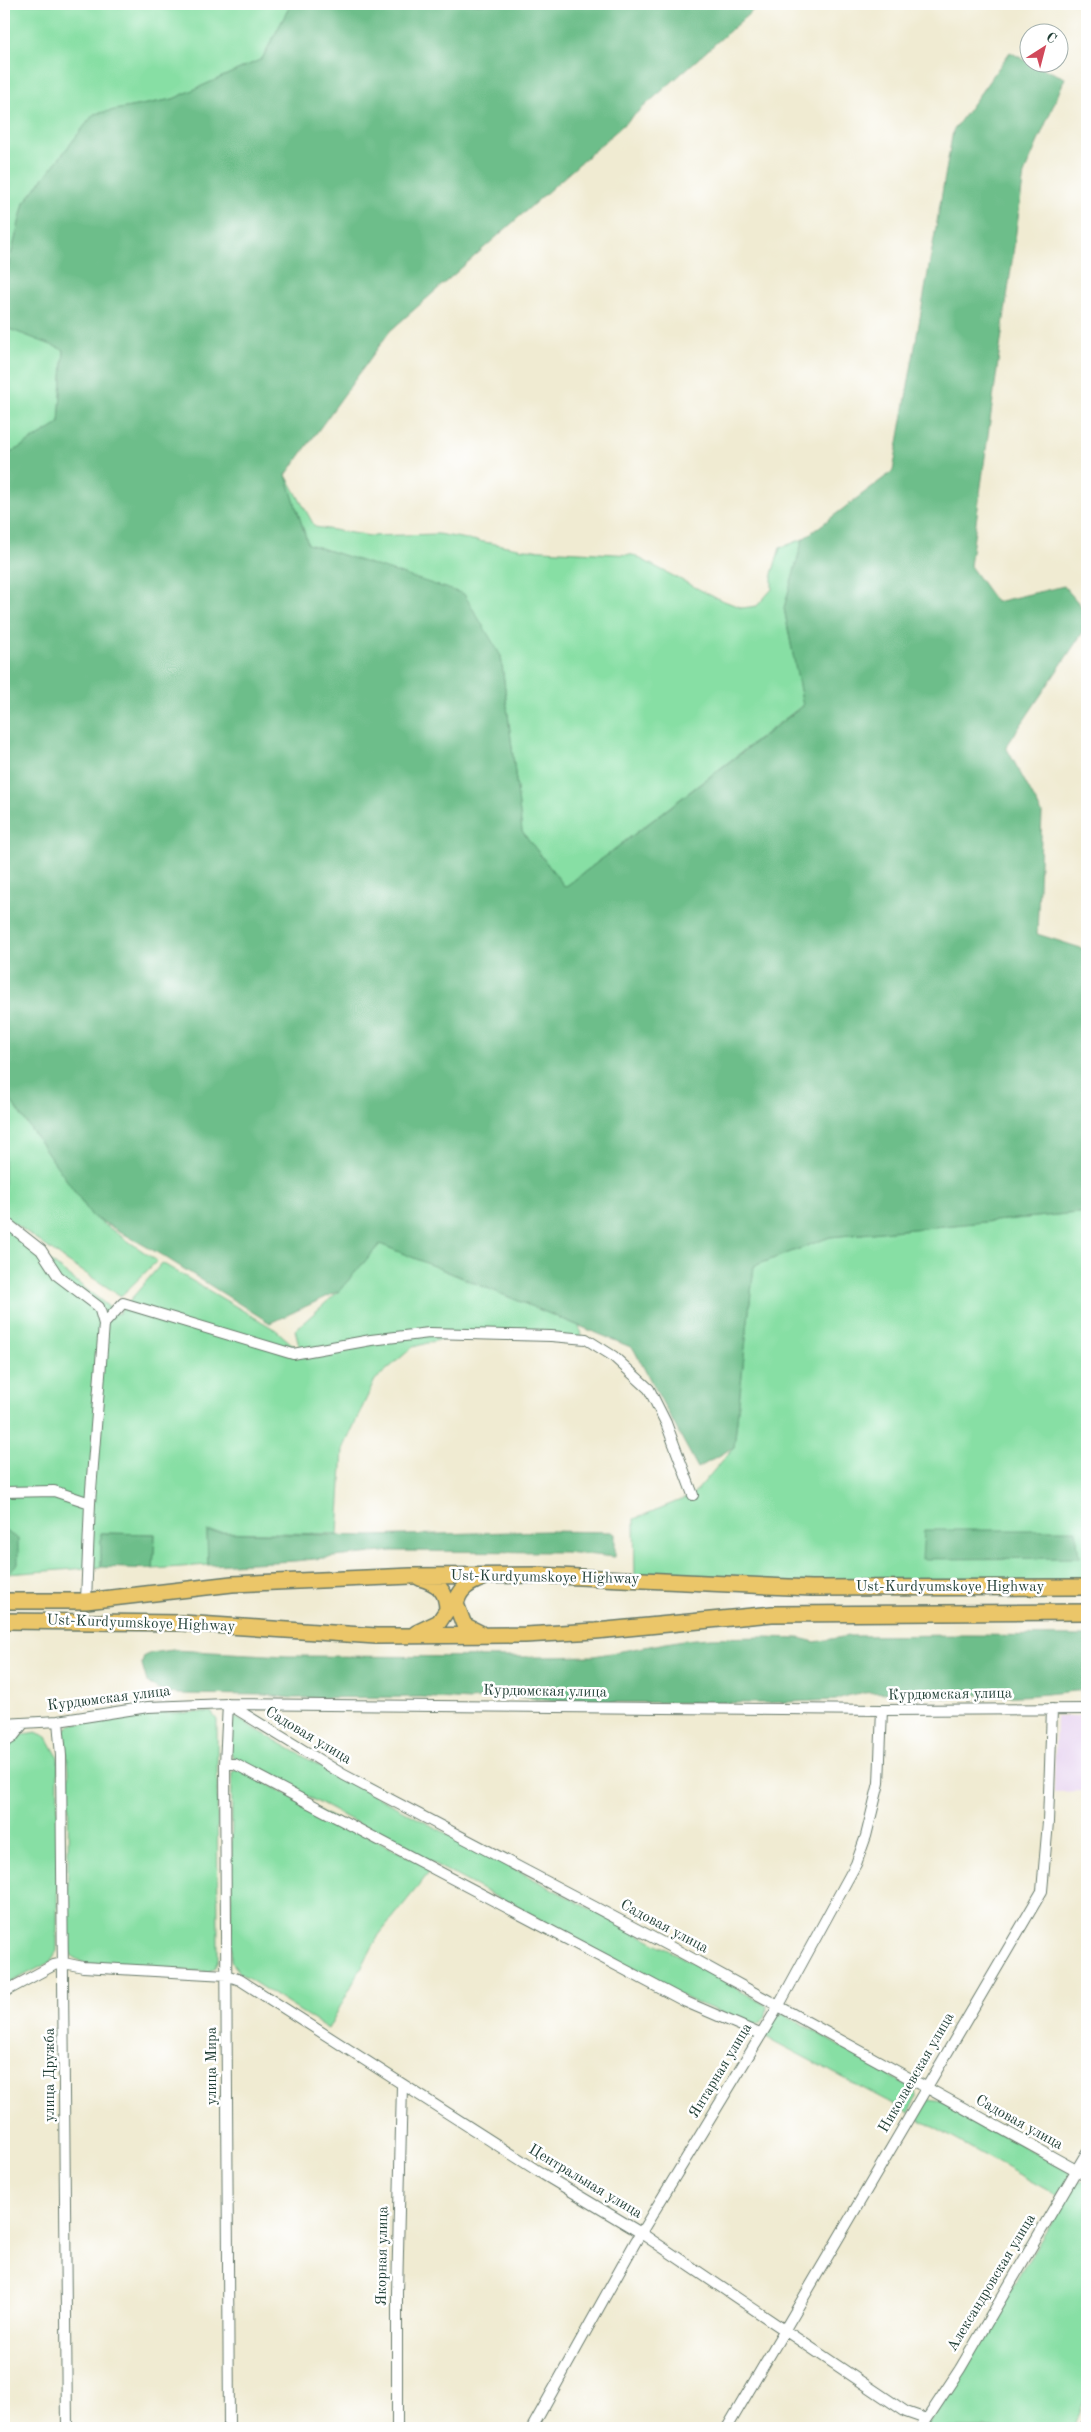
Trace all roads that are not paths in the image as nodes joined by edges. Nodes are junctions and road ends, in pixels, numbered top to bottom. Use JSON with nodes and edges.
{"nodes":[{"id":1,"x":4,"y":1221,"type":"edge"},
{"id":2,"x":104,"y":1324,"type":"junction"},
{"id":3,"x":4,"y":1492,"type":"edge"},
{"id":4,"x":693,"y":1495,"type":"dead end"},
{"id":5,"x":90,"y":1503,"type":"junction"},
{"id":6,"x":492,"y":1575,"type":"junction"},
{"id":7,"x":411,"y":1576,"type":"junction"},
{"id":8,"x":1087,"y":1587,"type":"edge"},
{"id":9,"x":4,"y":1601,"type":"edge"},
{"id":10,"x":86,"y":1601,"type":"junction"},
{"id":11,"x":1087,"y":1612,"type":"edge"},
{"id":12,"x":4,"y":1621,"type":"edge"},
{"id":13,"x":483,"y":1634,"type":"junction"},
{"id":14,"x":413,"y":1635,"type":"junction"},
{"id":15,"x":228,"y":1704,"type":"junction"},
{"id":16,"x":1087,"y":1708,"type":"edge"},
{"id":17,"x":1052,"y":1709,"type":"junction"},
{"id":18,"x":882,"y":1710,"type":"junction"},
{"id":19,"x":58,"y":1721,"type":"junction"},
{"id":20,"x":4,"y":1724,"type":"edge"},
{"id":21,"x":23,"y":1724,"type":"junction"},
{"id":22,"x":4,"y":1742,"type":"edge"},
{"id":23,"x":225,"y":1764,"type":"junction"},
{"id":24,"x":64,"y":1963,"type":"junction"},
{"id":25,"x":226,"y":1975,"type":"junction"},
{"id":26,"x":4,"y":1992,"type":"edge"},
{"id":27,"x":778,"y":2007,"type":"junction"},
{"id":28,"x":760,"y":2034,"type":"junction"},
{"id":29,"x":402,"y":2085,"type":"junction"},
{"id":30,"x":925,"y":2088,"type":"junction"},
{"id":31,"x":1087,"y":2152,"type":"edge"},
{"id":32,"x":1077,"y":2172,"type":"junction"},
{"id":33,"x":1087,"y":2176,"type":"edge"},
{"id":34,"x":641,"y":2234,"type":"junction"},
{"id":35,"x":785,"y":2330,"type":"junction"},
{"id":36,"x":923,"y":2424,"type":"edge"},
{"id":37,"x":67,"y":2428,"type":"edge"},
{"id":38,"x":229,"y":2428,"type":"edge"},
{"id":39,"x":397,"y":2428,"type":"edge"},
{"id":40,"x":532,"y":2428,"type":"edge"},
{"id":41,"x":727,"y":2428,"type":"edge"}],
"edges":[{"from":1,"to":2,"type":"street"},
{"from":2,"to":4,"type":"street"},
{"from":2,"to":5,"type":"street"},
{"from":3,"to":5,"type":"street"},
{"from":5,"to":10,"type":"street"},
{"from":6,"to":7,"type":"main road","name":"Ust-Kurdyumskoye Highway"},
{"from":6,"to":8,"type":"main road","name":"Ust-Kurdyumskoye Highway"},
{"from":6,"to":13,"type":"main road"},
{"from":7,"to":10,"type":"main road","name":"Ust-Kurdyumskoye Highway"},
{"from":7,"to":14,"type":"main road"},
{"from":9,"to":10,"type":"main road","name":"Ust-Kurdyumskoye Highway"},
{"from":11,"to":13,"type":"main road","name":"Ust-Kurdyumskoye Highway"},
{"from":12,"to":14,"type":"main road","name":"Ust-Kurdyumskoye Highway"},
{"from":13,"to":14,"type":"main road","name":"Ust-Kurdyumskoye Highway"},
{"from":15,"to":18,"type":"street","name":"Курдюмская улица"},
{"from":15,"to":19,"type":"street","name":"Курдюмская улица"},
{"from":15,"to":23,"type":"street","name":"улица Мира"},
{"from":15,"to":27,"type":"street","name":"Садовая улица"},
{"from":16,"to":17,"type":"street","name":"Курдюмская улица"},
{"from":17,"to":18,"type":"street","name":"Курдюмская улица"},
{"from":17,"to":30,"type":"street","name":"Николаевская улица"},
{"from":18,"to":27,"type":"street","name":"Янтарная улица"},
{"from":19,"to":21,"type":"street","name":"Курдюмская улица"},
{"from":19,"to":24,"type":"street","name":"улица Дружба"},
{"from":20,"to":21,"type":"street","name":"Курдюмская улица"},
{"from":21,"to":22,"type":"street"},
{"from":23,"to":25,"type":"street","name":"улица Мира"},
{"from":23,"to":28,"type":"street"},
{"from":24,"to":25,"type":"street"},
{"from":24,"to":26,"type":"street"},
{"from":24,"to":37,"type":"street","name":"улица Дружба"},
{"from":25,"to":29,"type":"street","name":"Центральная улица"},
{"from":25,"to":38,"type":"street","name":"улица Мира"},
{"from":27,"to":28,"type":"street","name":"Янтарная улица"},
{"from":27,"to":30,"type":"street","name":"Садовая улица"},
{"from":28,"to":34,"type":"street","name":"Янтарная улица"},
{"from":29,"to":34,"type":"street","name":"Центральная улица"},
{"from":29,"to":39,"type":"street","name":"Якорная улица"},
{"from":30,"to":32,"type":"street","name":"Садовая улица"},
{"from":30,"to":35,"type":"street","name":"Николаевская улица"},
{"from":31,"to":32,"type":"street","name":"Александровская улица"},
{"from":32,"to":33,"type":"street","name":"Садовая улица"},
{"from":32,"to":36,"type":"street","name":"Александровская улица"},
{"from":34,"to":35,"type":"street","name":"Центральная улица"},
{"from":34,"to":40,"type":"street","name":"Янтарная улица"},
{"from":35,"to":36,"type":"street","name":"Центральная улица"},
{"from":35,"to":41,"type":"street","name":"Николаевская улица"}]}
